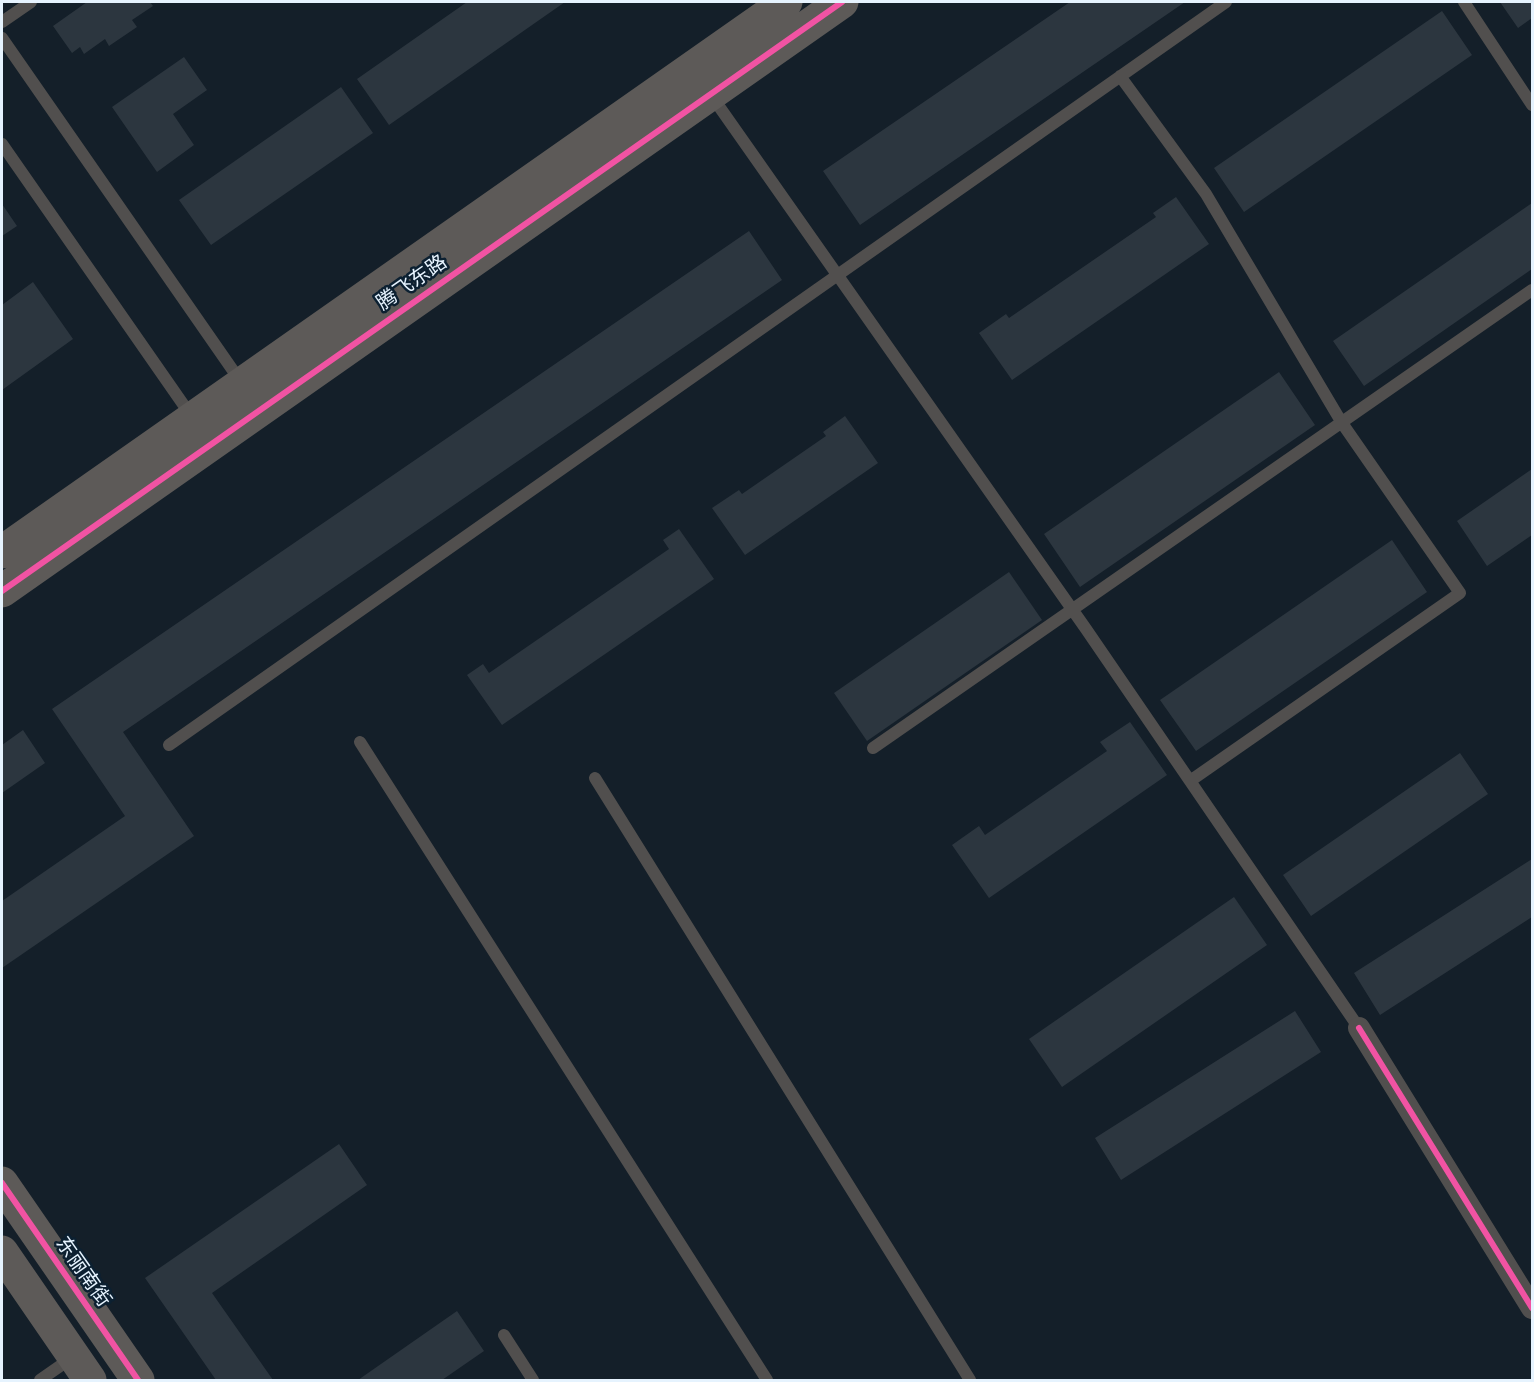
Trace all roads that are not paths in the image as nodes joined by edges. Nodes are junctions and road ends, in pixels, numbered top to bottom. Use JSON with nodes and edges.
{"nodes":[{"id":1,"x":31,"y":2,"type":"edge"},
{"id":2,"x":786,"y":2,"type":"edge"},
{"id":3,"x":842,"y":2,"type":"edge"},
{"id":4,"x":1226,"y":2,"type":"edge"},
{"id":5,"x":1464,"y":2,"type":"edge"},
{"id":6,"x":2,"y":22,"type":"edge"},
{"id":7,"x":2,"y":38,"type":"edge"},
{"id":8,"x":1120,"y":76,"type":"junction"},
{"id":9,"x":710,"y":94,"type":"junction"},
{"id":10,"x":1533,"y":105,"type":"edge"},
{"id":11,"x":2,"y":144,"type":"edge"},
{"id":12,"x":837,"y":275,"type":"junction"},
{"id":13,"x":1533,"y":290,"type":"edge"},
{"id":14,"x":242,"y":383,"type":"junction"},
{"id":15,"x":192,"y":418,"type":"junction"},
{"id":16,"x":1342,"y":423,"type":"junction"},
{"id":17,"x":2,"y":552,"type":"edge"},
{"id":18,"x":2,"y":591,"type":"edge"},
{"id":19,"x":1072,"y":610,"type":"junction"},
{"id":20,"x":360,"y":742,"type":"dead end"},
{"id":21,"x":169,"y":745,"type":"dead end"},
{"id":22,"x":873,"y":748,"type":"dead end"},
{"id":23,"x":595,"y":778,"type":"dead end"},
{"id":24,"x":1190,"y":781,"type":"junction"},
{"id":25,"x":1359,"y":1028,"type":"joint"},
{"id":26,"x":2,"y":1183,"type":"edge"},
{"id":27,"x":2,"y":1252,"type":"edge"},
{"id":28,"x":1533,"y":1308,"type":"edge"},
{"id":29,"x":504,"y":1335,"type":"dead end"},
{"id":30,"x":82,"y":1369,"type":"edge"},
{"id":31,"x":40,"y":1380,"type":"edge"},
{"id":32,"x":138,"y":1380,"type":"edge"},
{"id":33,"x":533,"y":1380,"type":"edge"},
{"id":34,"x":767,"y":1380,"type":"edge"},
{"id":35,"x":970,"y":1380,"type":"edge"}],
"edges":[{"from":1,"to":6,"type":"lane"},
{"from":2,"to":14,"type":"street","name":"腾飞东路"},
{"from":3,"to":9,"type":"street","name":"腾飞东路"},
{"from":4,"to":8,"type":"lane"},
{"from":5,"to":10,"type":"lane"},
{"from":7,"to":14,"type":"lane"},
{"from":8,"to":12,"type":"lane"},
{"from":8,"to":16,"type":"lane"},
{"from":9,"to":12,"type":"lane"},
{"from":9,"to":18,"type":"street","name":"腾飞东路"},
{"from":11,"to":15,"type":"lane"},
{"from":12,"to":19,"type":"lane"},
{"from":12,"to":21,"type":"lane"},
{"from":13,"to":16,"type":"lane"},
{"from":14,"to":15,"type":"street","name":"腾飞东路"},
{"from":15,"to":17,"type":"street","name":"腾飞东路"},
{"from":16,"to":19,"type":"lane"},
{"from":16,"to":24,"type":"lane"},
{"from":19,"to":22,"type":"lane"},
{"from":19,"to":24,"type":"lane"},
{"from":20,"to":34,"type":"lane"},
{"from":23,"to":35,"type":"lane"},
{"from":24,"to":25,"type":"lane"},
{"from":25,"to":28,"type":"street"},
{"from":26,"to":32,"type":"street","name":"东丽南街"},
{"from":27,"to":30,"type":"street"},
{"from":29,"to":33,"type":"lane"},
{"from":30,"to":31,"type":"lane"}]}
